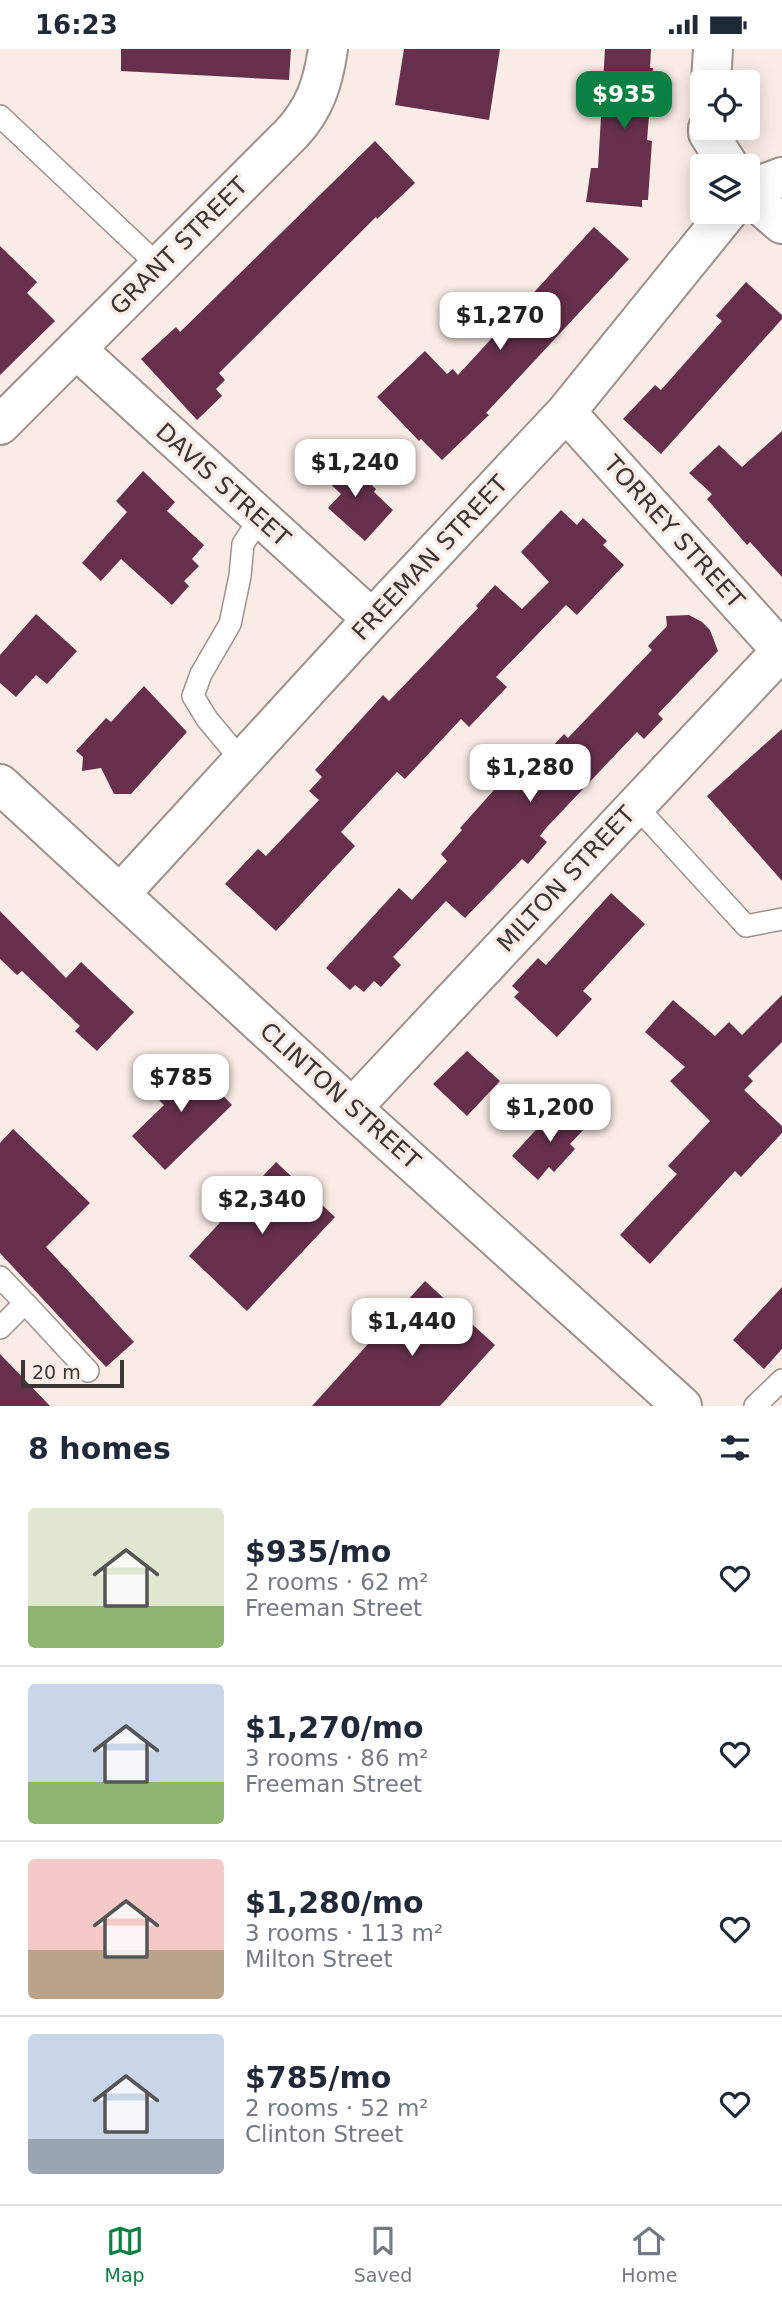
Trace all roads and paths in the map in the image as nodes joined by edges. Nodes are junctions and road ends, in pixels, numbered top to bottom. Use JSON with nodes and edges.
{"nodes":[{"id":1,"x":328,"y":49,"type":"edge"},
{"id":2,"x":713,"y":49,"type":"edge"},
{"id":3,"x":712,"y":70,"type":"edge"},
{"id":4,"x":0,"y":116,"type":"edge"},
{"id":5,"x":782,"y":177,"type":"edge"},
{"id":6,"x":760,"y":186,"type":"edge"},
{"id":7,"x":760,"y":204,"type":"edge"},
{"id":8,"x":718,"y":224,"type":"edge"},
{"id":9,"x":782,"y":224,"type":"edge"},
{"id":10,"x":159,"y":266,"type":"junction"},
{"id":11,"x":76,"y":349,"type":"junction"},
{"id":12,"x":566,"y":412,"type":"junction"},
{"id":13,"x":0,"y":425,"type":"edge"},
{"id":14,"x":260,"y":518,"type":"junction"},
{"id":15,"x":372,"y":619,"type":"junction"},
{"id":16,"x":782,"y":650,"type":"edge"},
{"id":17,"x":242,"y":761,"type":"junction"},
{"id":18,"x":0,"y":784,"type":"edge"},
{"id":19,"x":635,"y":805,"type":"junction"},
{"id":20,"x":120,"y":894,"type":"junction"},
{"id":21,"x":782,"y":919,"type":"edge"},
{"id":22,"x":352,"y":1108,"type":"junction"},
{"id":23,"x":0,"y":1277,"type":"edge"},
{"id":24,"x":25,"y":1304,"type":"junction"},
{"id":25,"x":0,"y":1328,"type":"edge"},
{"id":26,"x":88,"y":1371,"type":"dead end"},
{"id":27,"x":782,"y":1380,"type":"edge"},
{"id":28,"x":682,"y":1406,"type":"edge"},
{"id":29,"x":755,"y":1406,"type":"edge"}],
"edges":[{"from":1,"to":10,"type":"street","name":"GRANT STREET"},
{"from":2,"to":3,"type":"street"},
{"from":4,"to":10,"type":"lane"},
{"from":5,"to":6,"type":"street"},
{"from":7,"to":9,"type":"street"},
{"from":8,"to":12,"type":"street","name":"FREEMAN STREET"},
{"from":10,"to":11,"type":"street","name":"GRANT STREET"},
{"from":11,"to":13,"type":"street","name":"GRANT STREET"},
{"from":11,"to":14,"type":"street","name":"DAVIS STREET"},
{"from":12,"to":15,"type":"street","name":"FREEMAN STREET"},
{"from":12,"to":16,"type":"street","name":"TORREY STREET"},
{"from":14,"to":15,"type":"street","name":"DAVIS STREET"},
{"from":14,"to":17,"type":"lane"},
{"from":15,"to":17,"type":"street","name":"FREEMAN STREET"},
{"from":16,"to":19,"type":"street","name":"MILTON STREET"},
{"from":17,"to":20,"type":"street","name":"FREEMAN STREET"},
{"from":18,"to":20,"type":"street","name":"CLINTON STREET"},
{"from":19,"to":21,"type":"lane"},
{"from":19,"to":22,"type":"street","name":"MILTON STREET"},
{"from":20,"to":22,"type":"street","name":"CLINTON STREET"},
{"from":22,"to":28,"type":"street","name":"CLINTON STREET"},
{"from":23,"to":24,"type":"lane"},
{"from":24,"to":25,"type":"lane"},
{"from":24,"to":26,"type":"lane"},
{"from":27,"to":29,"type":"lane"}]}
